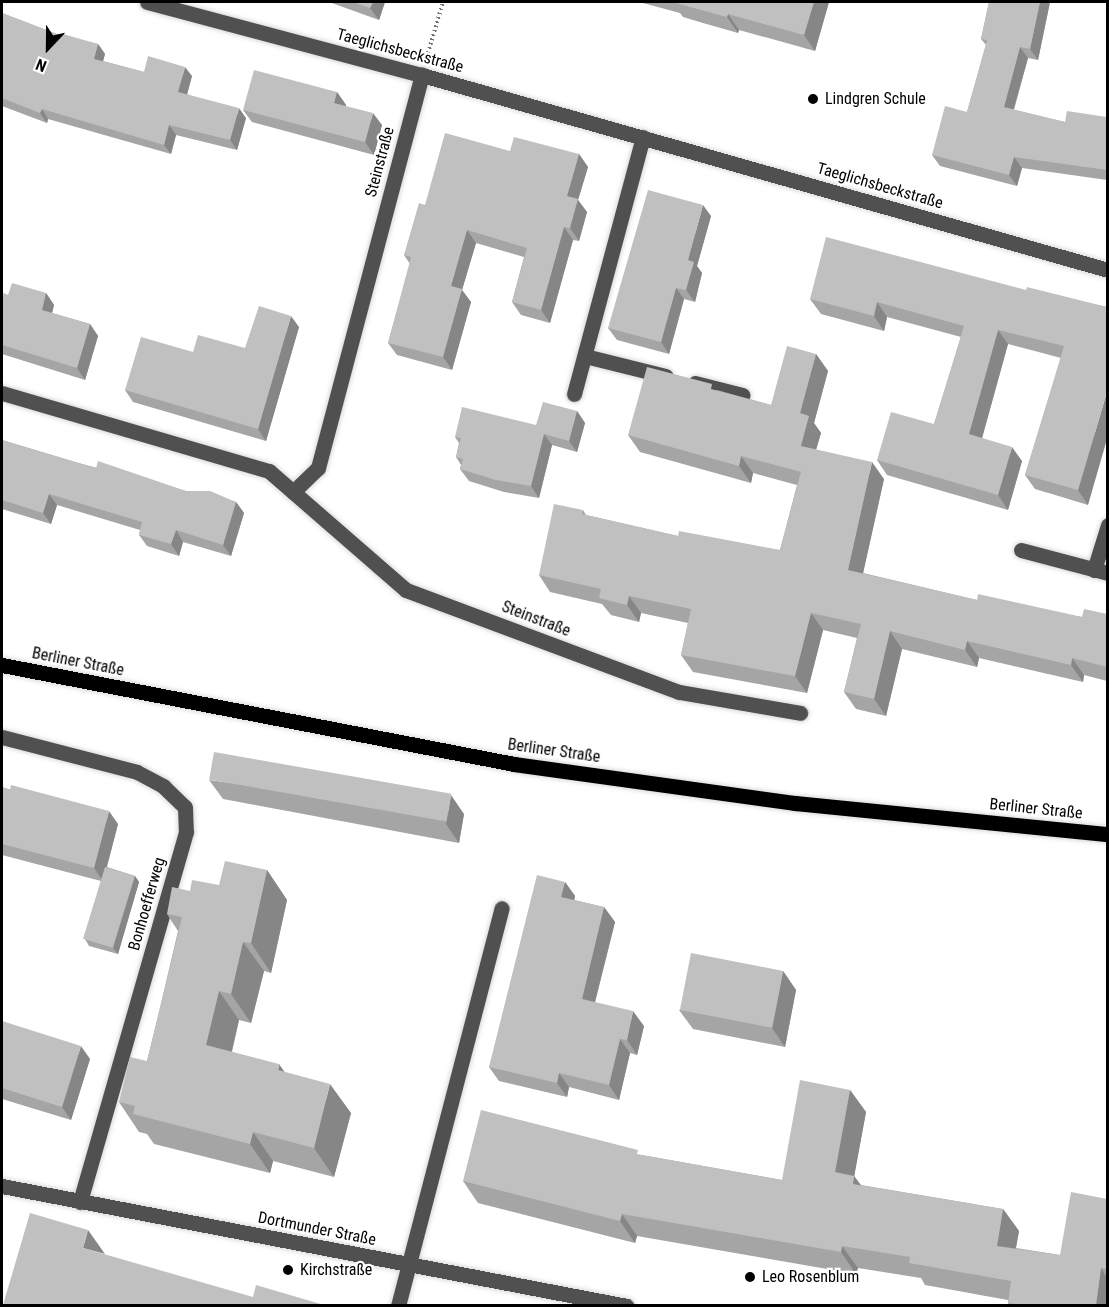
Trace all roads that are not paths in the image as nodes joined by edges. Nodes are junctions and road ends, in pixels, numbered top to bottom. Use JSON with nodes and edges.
{"nodes":[{"id":1,"x":147,"y":2,"type":"edge"},
{"id":2,"x":422,"y":75,"type":"junction"},
{"id":3,"x":643,"y":137,"type":"junction"},
{"id":4,"x":1107,"y":270,"type":"edge"},
{"id":5,"x":585,"y":356,"type":"junction"},
{"id":6,"x":2,"y":393,"type":"edge"},
{"id":7,"x":574,"y":394,"type":"dead end"},
{"id":8,"x":742,"y":395,"type":"edge"},
{"id":9,"x":292,"y":492,"type":"junction"},
{"id":10,"x":1107,"y":525,"type":"edge"},
{"id":11,"x":1022,"y":550,"type":"dead end"},
{"id":12,"x":1101,"y":572,"type":"edge"},
{"id":13,"x":2,"y":664,"type":"edge"},
{"id":14,"x":800,"y":713,"type":"dead end"},
{"id":15,"x":2,"y":737,"type":"edge"},
{"id":16,"x":1107,"y":834,"type":"edge"},
{"id":17,"x":502,"y":908,"type":"dead end"},
{"id":18,"x":2,"y":1186,"type":"edge"},
{"id":19,"x":80,"y":1202,"type":"junction"},
{"id":20,"x":407,"y":1266,"type":"junction"},
{"id":21,"x":398,"y":1305,"type":"edge"},
{"id":22,"x":627,"y":1305,"type":"edge"}],
"edges":[{"from":1,"to":2,"type":"street","name":"Taeglichsbeckstraße"},
{"from":2,"to":3,"type":"street","name":"Taeglichsbeckstraße"},
{"from":2,"to":9,"type":"street","name":"Steinstraße"},
{"from":3,"to":4,"type":"street","name":"Taeglichsbeckstraße"},
{"from":3,"to":5,"type":"street"},
{"from":5,"to":7,"type":"street"},
{"from":5,"to":8,"type":"street"},
{"from":6,"to":9,"type":"street","name":"Steinstraße"},
{"from":9,"to":14,"type":"street","name":"Steinstraße"},
{"from":10,"to":12,"type":"street"},
{"from":11,"to":12,"type":"street"},
{"from":13,"to":16,"type":"main road","name":"Berliner Straße"},
{"from":15,"to":19,"type":"street","name":"Bonhoefferweg"},
{"from":17,"to":20,"type":"street"},
{"from":18,"to":19,"type":"street","name":"Dortmunder Straße"},
{"from":19,"to":20,"type":"street","name":"Dortmunder Straße"},
{"from":20,"to":21,"type":"street"},
{"from":20,"to":22,"type":"street","name":"Dortmunder Straße"}]}
